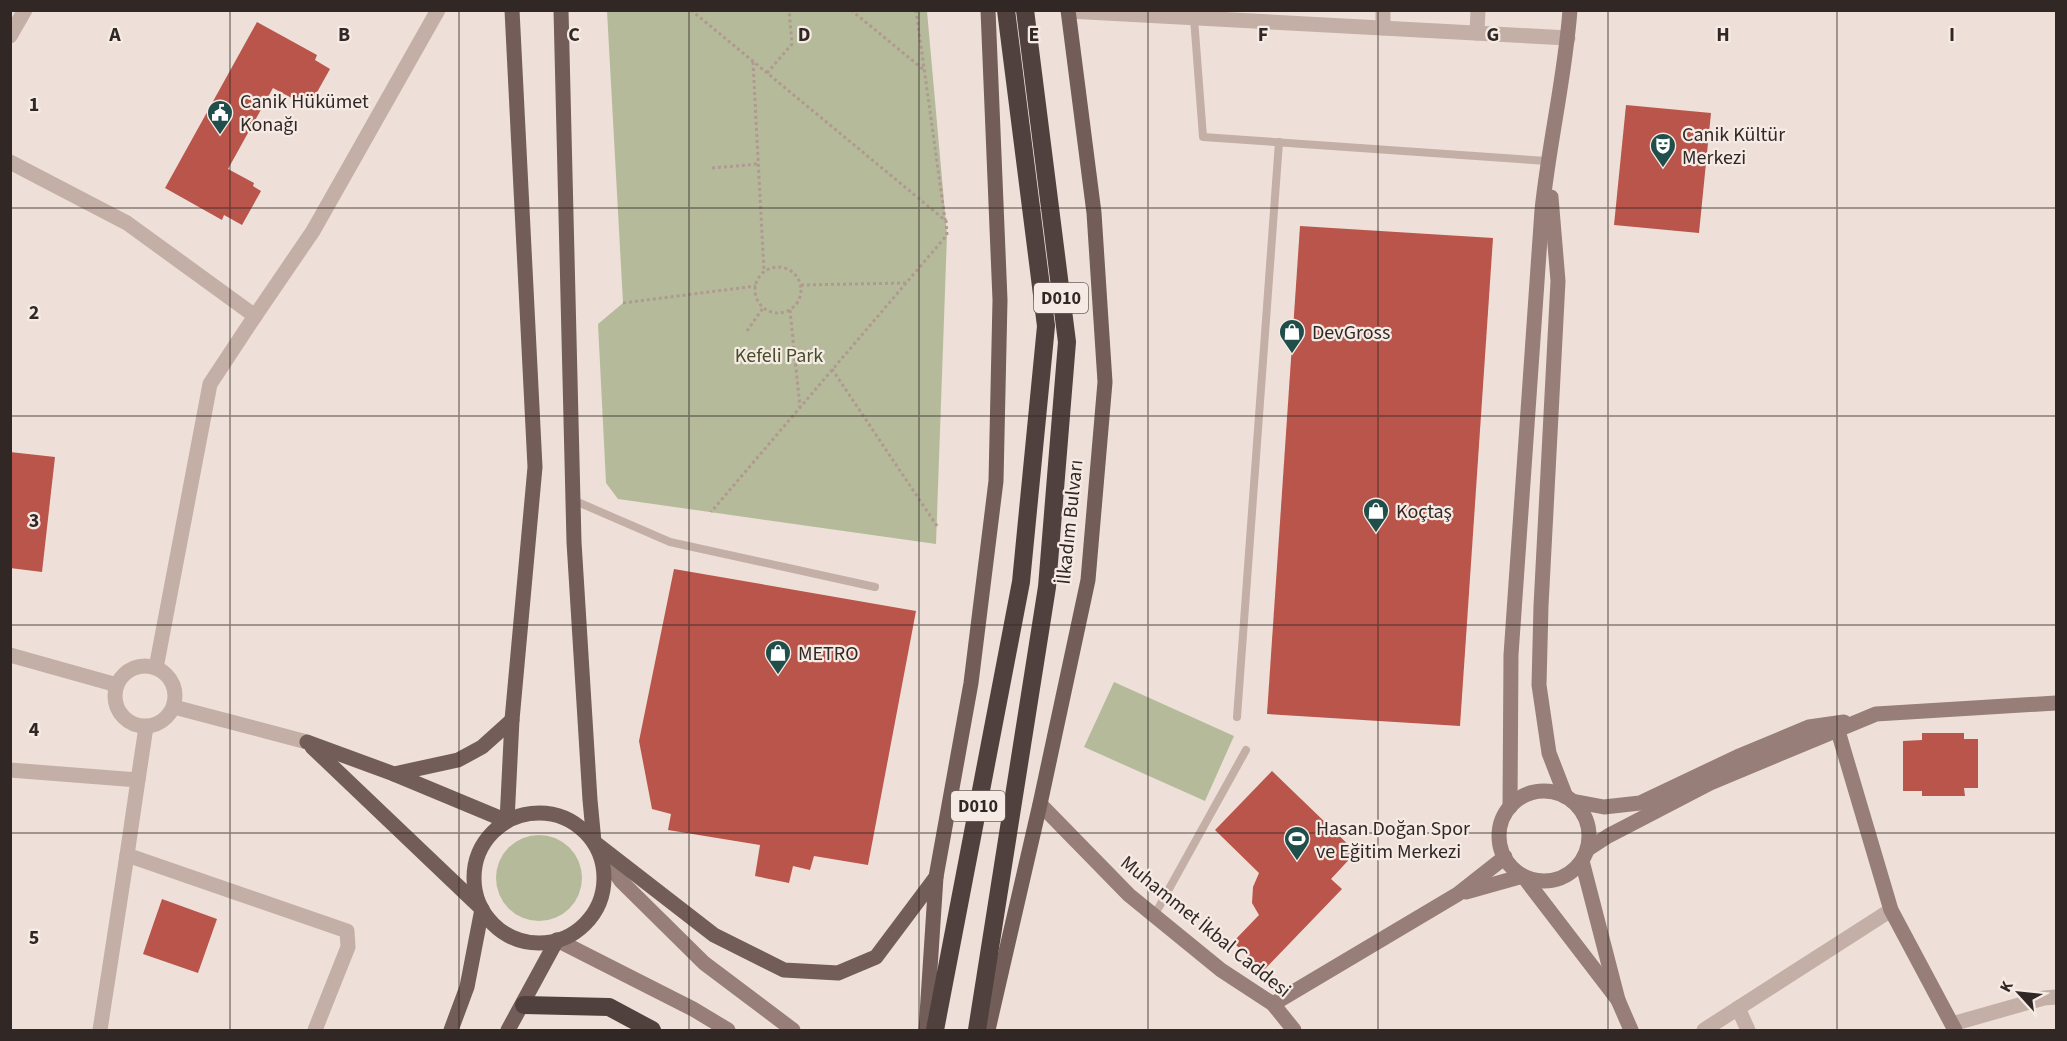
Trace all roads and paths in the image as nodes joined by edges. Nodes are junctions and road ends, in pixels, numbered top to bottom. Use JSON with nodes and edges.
{"nodes":[{"id":1,"x":25,"y":10,"type":"edge"},
{"id":2,"x":438,"y":10,"type":"edge"},
{"id":3,"x":512,"y":10,"type":"edge"},
{"id":4,"x":561,"y":10,"type":"edge"},
{"id":5,"x":691,"y":10,"type":"edge"},
{"id":6,"x":789,"y":10,"type":"edge"},
{"id":7,"x":851,"y":10,"type":"edge"},
{"id":8,"x":916,"y":10,"type":"edge"},
{"id":9,"x":988,"y":10,"type":"edge"},
{"id":10,"x":1006,"y":10,"type":"edge"},
{"id":11,"x":1025,"y":10,"type":"edge"},
{"id":12,"x":1383,"y":10,"type":"edge"},
{"id":13,"x":1478,"y":10,"type":"edge"},
{"id":14,"x":1570,"y":10,"type":"edge"},
{"id":15,"x":1068,"y":11,"type":"edge"},
{"id":16,"x":1204,"y":16,"type":"edge"},
{"id":17,"x":1383,"y":28,"type":"junction"},
{"id":18,"x":1477,"y":33,"type":"junction"},
{"id":19,"x":10,"y":36,"type":"edge"},
{"id":20,"x":1568,"y":38,"type":"junction"},
{"id":21,"x":753,"y":62,"type":"junction"},
{"id":22,"x":925,"y":71,"type":"junction"},
{"id":23,"x":766,"y":73,"type":"junction"},
{"id":24,"x":1279,"y":142,"type":"junction"},
{"id":25,"x":1547,"y":161,"type":"junction"},
{"id":26,"x":10,"y":162,"type":"edge"},
{"id":27,"x":758,"y":164,"type":"junction"},
{"id":28,"x":712,"y":168,"type":"dead end"},
{"id":29,"x":945,"y":221,"type":"junction"},
{"id":30,"x":764,"y":272,"type":"junction"},
{"id":31,"x":906,"y":283,"type":"junction"},
{"id":32,"x":801,"y":285,"type":"junction"},
{"id":33,"x":756,"y":286,"type":"junction"},
{"id":34,"x":624,"y":303,"type":"dead end"},
{"id":35,"x":763,"y":308,"type":"junction"},
{"id":36,"x":790,"y":310,"type":"junction"},
{"id":37,"x":255,"y":316,"type":"junction"},
{"id":38,"x":747,"y":331,"type":"dead end"},
{"id":39,"x":832,"y":369,"type":"junction"},
{"id":40,"x":800,"y":407,"type":"junction"},
{"id":41,"x":573,"y":500,"type":"junction"},
{"id":42,"x":711,"y":512,"type":"dead end"},
{"id":43,"x":937,"y":526,"type":"dead end"},
{"id":44,"x":874,"y":587,"type":"dead end"},
{"id":45,"x":10,"y":655,"type":"edge"},
{"id":46,"x":156,"y":668,"type":"junction"},
{"id":47,"x":117,"y":685,"type":"junction"},
{"id":48,"x":2056,"y":703,"type":"edge"},
{"id":49,"x":174,"y":707,"type":"junction"},
{"id":50,"x":1237,"y":717,"type":"dead end"},
{"id":51,"x":1864,"y":719,"type":"junction"},
{"id":52,"x":512,"y":720,"type":"junction"},
{"id":53,"x":146,"y":727,"type":"junction"},
{"id":54,"x":1838,"y":731,"type":"junction"},
{"id":55,"x":307,"y":742,"type":"junction"},
{"id":56,"x":1246,"y":750,"type":"dead end"},
{"id":57,"x":10,"y":770,"type":"edge"},
{"id":58,"x":394,"y":774,"type":"junction"},
{"id":59,"x":138,"y":780,"type":"junction"},
{"id":60,"x":1569,"y":799,"type":"junction"},
{"id":61,"x":1040,"y":804,"type":"junction"},
{"id":62,"x":1510,"y":807,"type":"junction"},
{"id":63,"x":507,"y":821,"type":"junction"},
{"id":64,"x":594,"y":842,"type":"junction"},
{"id":65,"x":127,"y":855,"type":"junction"},
{"id":66,"x":1585,"y":855,"type":"junction"},
{"id":67,"x":1505,"y":857,"type":"junction"},
{"id":68,"x":1523,"y":876,"type":"junction"},
{"id":69,"x":936,"y":877,"type":"junction"},
{"id":70,"x":1458,"y":894,"type":"junction"},
{"id":71,"x":482,"y":909,"type":"junction"},
{"id":72,"x":1891,"y":910,"type":"junction"},
{"id":73,"x":1154,"y":915,"type":"junction"},
{"id":74,"x":557,"y":940,"type":"junction"},
{"id":75,"x":2056,"y":997,"type":"edge"},
{"id":76,"x":1618,"y":1000,"type":"junction"},
{"id":77,"x":1273,"y":1004,"type":"junction"},
{"id":78,"x":524,"y":1005,"type":"junction"},
{"id":79,"x":1738,"y":1008,"type":"junction"},
{"id":80,"x":1953,"y":1027,"type":"edge"},
{"id":81,"x":987,"y":1028,"type":"edge"},
{"id":82,"x":100,"y":1030,"type":"edge"},
{"id":83,"x":315,"y":1030,"type":"edge"},
{"id":84,"x":451,"y":1030,"type":"edge"},
{"id":85,"x":508,"y":1030,"type":"edge"},
{"id":86,"x":652,"y":1030,"type":"edge"},
{"id":87,"x":728,"y":1030,"type":"edge"},
{"id":88,"x":793,"y":1030,"type":"edge"},
{"id":89,"x":926,"y":1030,"type":"edge"},
{"id":90,"x":935,"y":1030,"type":"edge"},
{"id":91,"x":1294,"y":1030,"type":"edge"},
{"id":92,"x":1631,"y":1030,"type":"edge"},
{"id":93,"x":1704,"y":1030,"type":"edge"},
{"id":94,"x":1748,"y":1030,"type":"edge"}],
"edges":[{"from":1,"to":19,"type":"street"},
{"from":2,"to":37,"type":"street"},
{"from":3,"to":52,"type":"main road"},
{"from":4,"to":41,"type":"main road"},
{"from":5,"to":21,"type":"path"},
{"from":6,"to":23,"type":"path"},
{"from":7,"to":22,"type":"path"},
{"from":8,"to":22,"type":"path"},
{"from":9,"to":69,"type":"main road"},
{"from":10,"to":90,"type":"highway","number":"D010"},
{"from":11,"to":81,"type":"highway","name":"İlkadım Bulvarı","number":"D010"},
{"from":12,"to":17,"type":"street"},
{"from":13,"to":18,"type":"street"},
{"from":14,"to":20,"type":"street"},
{"from":15,"to":16,"type":"street"},
{"from":15,"to":61,"type":"main road","name":"İlkadım Bulvarı"},
{"from":16,"to":17,"type":"street"},
{"from":16,"to":24,"type":"lane"},
{"from":17,"to":18,"type":"street"},
{"from":18,"to":20,"type":"street"},
{"from":20,"to":25,"type":"street"},
{"from":21,"to":23,"type":"path"},
{"from":21,"to":27,"type":"path"},
{"from":22,"to":29,"type":"path"},
{"from":23,"to":29,"type":"path"},
{"from":24,"to":25,"type":"lane"},
{"from":24,"to":50,"type":"lane"},
{"from":25,"to":60,"type":"street"},
{"from":25,"to":62,"type":"street"},
{"from":26,"to":37,"type":"street"},
{"from":27,"to":28,"type":"path"},
{"from":27,"to":30,"type":"path"},
{"from":29,"to":31,"type":"path"},
{"from":30,"to":32,"type":"path"},
{"from":30,"to":33,"type":"path"},
{"from":31,"to":32,"type":"path"},
{"from":31,"to":39,"type":"path"},
{"from":32,"to":36,"type":"path"},
{"from":33,"to":34,"type":"path"},
{"from":33,"to":35,"type":"path"},
{"from":35,"to":36,"type":"path"},
{"from":35,"to":38,"type":"path"},
{"from":36,"to":40,"type":"path"},
{"from":37,"to":46,"type":"street"},
{"from":39,"to":40,"type":"path"},
{"from":39,"to":43,"type":"path"},
{"from":40,"to":42,"type":"path"},
{"from":41,"to":44,"type":"lane"},
{"from":41,"to":64,"type":"main road"},
{"from":45,"to":47,"type":"street"},
{"from":46,"to":47,"type":"street"},
{"from":46,"to":49,"type":"street"},
{"from":47,"to":53,"type":"street"},
{"from":48,"to":51,"type":"street"},
{"from":49,"to":53,"type":"street"},
{"from":49,"to":55,"type":"street"},
{"from":51,"to":54,"type":"street"},
{"from":51,"to":60,"type":"street"},
{"from":52,"to":58,"type":"main road"},
{"from":52,"to":63,"type":"main road"},
{"from":53,"to":59,"type":"street"},
{"from":54,"to":66,"type":"street"},
{"from":54,"to":72,"type":"street"},
{"from":55,"to":58,"type":"main road"},
{"from":55,"to":71,"type":"main road"},
{"from":56,"to":73,"type":"lane"},
{"from":57,"to":59,"type":"street"},
{"from":58,"to":63,"type":"main road"},
{"from":59,"to":65,"type":"street"},
{"from":60,"to":62,"type":"street"},
{"from":60,"to":66,"type":"street"},
{"from":61,"to":73,"type":"street","name":"Muhammet İkbal Caddesi"},
{"from":61,"to":81,"type":"main road","name":"İlkadım Bulvarı"},
{"from":62,"to":67,"type":"street"},
{"from":63,"to":64,"type":"main road"},
{"from":63,"to":71,"type":"main road"},
{"from":64,"to":69,"type":"main road"},
{"from":64,"to":74,"type":"main road"},
{"from":64,"to":88,"type":"street"},
{"from":65,"to":82,"type":"street"},
{"from":65,"to":83,"type":"street"},
{"from":66,"to":68,"type":"street"},
{"from":66,"to":76,"type":"street"},
{"from":67,"to":68,"type":"street"},
{"from":67,"to":70,"type":"street"},
{"from":68,"to":70,"type":"street"},
{"from":68,"to":76,"type":"street"},
{"from":69,"to":89,"type":"main road"},
{"from":70,"to":77,"type":"street"},
{"from":71,"to":74,"type":"main road"},
{"from":71,"to":84,"type":"main road"},
{"from":72,"to":79,"type":"street"},
{"from":72,"to":80,"type":"street"},
{"from":73,"to":77,"type":"street","name":"Muhammet İkbal Caddesi"},
{"from":74,"to":78,"type":"main road"},
{"from":74,"to":87,"type":"street"},
{"from":75,"to":80,"type":"street"},
{"from":76,"to":92,"type":"street"},
{"from":77,"to":91,"type":"street","name":"Muhammet İkbal Caddesi"},
{"from":78,"to":85,"type":"main road"},
{"from":78,"to":86,"type":"highway"},
{"from":79,"to":93,"type":"street"},
{"from":79,"to":94,"type":"street"}]}
